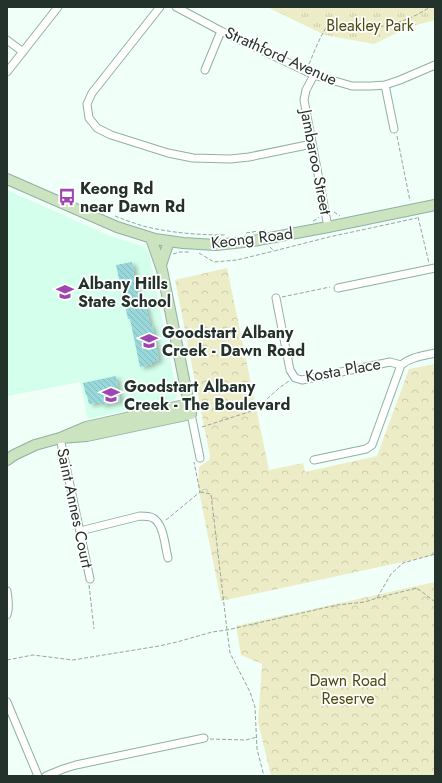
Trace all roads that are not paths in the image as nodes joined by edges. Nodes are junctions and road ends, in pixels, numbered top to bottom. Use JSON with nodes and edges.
{"nodes":[{"id":1,"x":58,"y":7,"type":"edge"},
{"id":2,"x":160,"y":7,"type":"edge"},
{"id":3,"x":176,"y":7,"type":"edge"},
{"id":4,"x":221,"y":30,"type":"junction"},
{"id":5,"x":7,"y":40,"type":"edge"},
{"id":6,"x":23,"y":52,"type":"junction"},
{"id":7,"x":435,"y":65,"type":"edge"},
{"id":8,"x":205,"y":70,"type":"dead end"},
{"id":9,"x":7,"y":72,"type":"edge"},
{"id":10,"x":314,"y":75,"type":"junction"},
{"id":11,"x":385,"y":85,"type":"junction"},
{"id":12,"x":394,"y":129,"type":"road end"},
{"id":13,"x":312,"y":144,"type":"junction"},
{"id":14,"x":7,"y":179,"type":"edge"},
{"id":15,"x":435,"y":204,"type":"edge"},
{"id":16,"x":328,"y":227,"type":"junction"},
{"id":17,"x":151,"y":238,"type":"junction"},
{"id":18,"x":169,"y":241,"type":"junction"},
{"id":19,"x":161,"y":265,"type":"junction"},
{"id":20,"x":433,"y":268,"type":"edge"},
{"id":21,"x":338,"y":288,"type":"road end"},
{"id":22,"x":276,"y":298,"type":"road end"},
{"id":23,"x":435,"y":353,"type":"edge"},
{"id":24,"x":401,"y":365,"type":"junction"},
{"id":25,"x":190,"y":409,"type":"junction"},
{"id":26,"x":60,"y":438,"type":"junction"},
{"id":27,"x":197,"y":459,"type":"road end"},
{"id":28,"x":7,"y":460,"type":"edge"},
{"id":29,"x":314,"y":460,"type":"dead end"},
{"id":30,"x":80,"y":531,"type":"junction"},
{"id":31,"x":168,"y":558,"type":"dead end"},
{"id":32,"x":90,"y":578,"type":"road end"},
{"id":33,"x":7,"y":591,"type":"edge"},
{"id":34,"x":7,"y":615,"type":"edge"},
{"id":35,"x":7,"y":702,"type":"edge"},
{"id":36,"x":204,"y":738,"type":"road end"},
{"id":37,"x":38,"y":776,"type":"edge"},
{"id":38,"x":46,"y":776,"type":"edge"}],
"edges":[{"from":1,"to":6,"type":"street"},
{"from":2,"to":13,"type":"street"},
{"from":3,"to":4,"type":"street","name":"Strathford Avenue"},
{"from":4,"to":8,"type":"street"},
{"from":4,"to":10,"type":"street","name":"Strathford Avenue"},
{"from":5,"to":6,"type":"street"},
{"from":6,"to":9,"type":"street"},
{"from":7,"to":11,"type":"street","name":"Strathford Avenue"},
{"from":10,"to":11,"type":"street","name":"Strathford Avenue"},
{"from":10,"to":13,"type":"street","name":"Jambaroo Street"},
{"from":11,"to":12,"type":"street"},
{"from":13,"to":16,"type":"street","name":"Jambaroo Street"},
{"from":14,"to":17,"type":"street","name":"Keong Road"},
{"from":15,"to":16,"type":"street","name":"Keong Road"},
{"from":16,"to":18,"type":"street","name":"Keong Road"},
{"from":17,"to":18,"type":"street","name":"Keong Road"},
{"from":17,"to":19,"type":"street"},
{"from":18,"to":19,"type":"street"},
{"from":19,"to":25,"type":"street"},
{"from":20,"to":21,"type":"street"},
{"from":22,"to":24,"type":"street","name":"Kosta Place"},
{"from":23,"to":24,"type":"street"},
{"from":24,"to":29,"type":"street"},
{"from":25,"to":26,"type":"street"},
{"from":25,"to":27,"type":"street"},
{"from":26,"to":28,"type":"street"},
{"from":26,"to":30,"type":"street","name":"Saint Annes Court"},
{"from":30,"to":31,"type":"street"},
{"from":30,"to":32,"type":"street","name":"Saint Annes Court"},
{"from":33,"to":34,"type":"street"},
{"from":35,"to":37,"type":"street"},
{"from":36,"to":38,"type":"street"}]}
